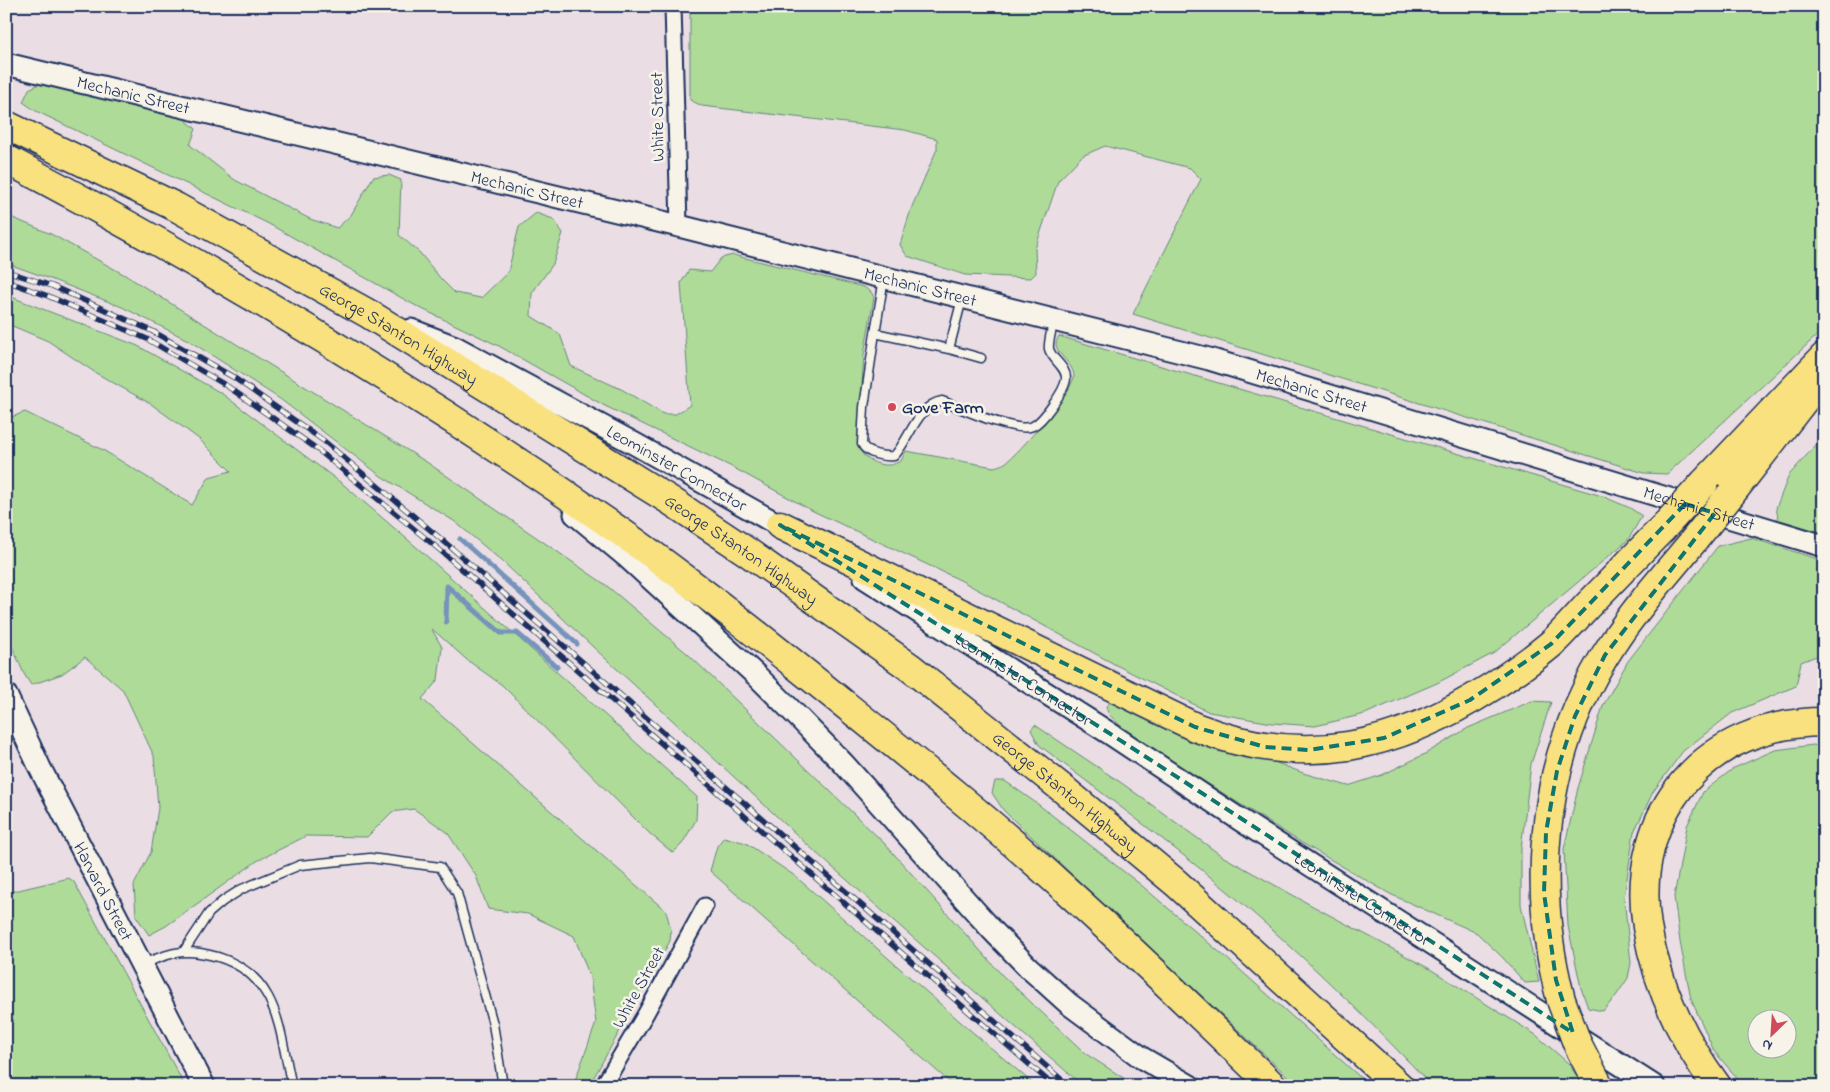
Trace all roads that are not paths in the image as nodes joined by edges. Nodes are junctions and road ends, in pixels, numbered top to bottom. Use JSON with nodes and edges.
{"nodes":[{"id":1,"x":673,"y":6,"type":"edge"},
{"id":2,"x":6,"y":64,"type":"edge"},
{"id":3,"x":6,"y":125,"type":"edge"},
{"id":4,"x":6,"y":159,"type":"edge"},
{"id":5,"x":6,"y":164,"type":"edge"},
{"id":6,"x":43,"y":179,"type":"junction"},
{"id":7,"x":679,"y":226,"type":"junction"},
{"id":8,"x":884,"y":277,"type":"junction"},
{"id":9,"x":962,"y":297,"type":"junction"},
{"id":10,"x":369,"y":314,"type":"junction"},
{"id":11,"x":1054,"y":320,"type":"junction"},
{"id":12,"x":875,"y":333,"type":"junction"},
{"id":13,"x":949,"y":349,"type":"junction"},
{"id":14,"x":1824,"y":356,"type":"edge"},
{"id":15,"x":981,"y":358,"type":"dead end"},
{"id":16,"x":1824,"y":375,"type":"edge"},
{"id":17,"x":492,"y":445,"type":"junction"},
{"id":18,"x":780,"y":525,"type":"junction"},
{"id":19,"x":1824,"y":546,"type":"edge"},
{"id":20,"x":6,"y":695,"type":"edge"},
{"id":21,"x":1824,"y":722,"type":"edge"},
{"id":22,"x":705,"y":906,"type":"dead end"},
{"id":23,"x":184,"y":951,"type":"junction"},
{"id":24,"x":142,"y":964,"type":"junction"},
{"id":25,"x":204,"y":1086,"type":"edge"},
{"id":26,"x":292,"y":1086,"type":"edge"},
{"id":27,"x":503,"y":1086,"type":"edge"},
{"id":28,"x":603,"y":1086,"type":"edge"},
{"id":29,"x":1190,"y":1086,"type":"edge"},
{"id":30,"x":1273,"y":1086,"type":"edge"},
{"id":31,"x":1399,"y":1086,"type":"edge"},
{"id":32,"x":1598,"y":1086,"type":"edge"},
{"id":33,"x":1654,"y":1086,"type":"edge"},
{"id":34,"x":1717,"y":1086,"type":"edge"}],
"edges":[{"from":1,"to":7,"type":"street","name":"White Street"},
{"from":2,"to":7,"type":"main road","name":"Mechanic Street"},
{"from":3,"to":10,"type":"highway","name":"George Stanton Highway"},
{"from":4,"to":6,"type":"highway"},
{"from":5,"to":6,"type":"highway"},
{"from":6,"to":17,"type":"highway"},
{"from":7,"to":8,"type":"main road","name":"Mechanic Street"},
{"from":8,"to":9,"type":"main road","name":"Mechanic Street"},
{"from":8,"to":12,"type":"lane"},
{"from":9,"to":11,"type":"main road","name":"Mechanic Street"},
{"from":9,"to":13,"type":"lane"},
{"from":10,"to":18,"type":"main road","name":"Leominster Connector"},
{"from":10,"to":31,"type":"highway","name":"George Stanton Highway"},
{"from":11,"to":12,"type":"lane"},
{"from":11,"to":19,"type":"main road","name":"Mechanic Street"},
{"from":12,"to":13,"type":"lane"},
{"from":13,"to":15,"type":"lane"},
{"from":14,"to":18,"type":"highway","bridge":true},
{"from":16,"to":32,"type":"highway","bridge":true},
{"from":17,"to":29,"type":"main road"},
{"from":17,"to":30,"type":"highway"},
{"from":18,"to":33,"type":"main road","name":"Leominster Connector"},
{"from":20,"to":24,"type":"main road","name":"Harvard Street"},
{"from":21,"to":34,"type":"highway"},
{"from":22,"to":28,"type":"street","name":"White Street"},
{"from":23,"to":24,"type":"lane"},
{"from":23,"to":26,"type":"lane"},
{"from":23,"to":27,"type":"lane"},
{"from":24,"to":25,"type":"main road","name":"Harvard Street"}]}
